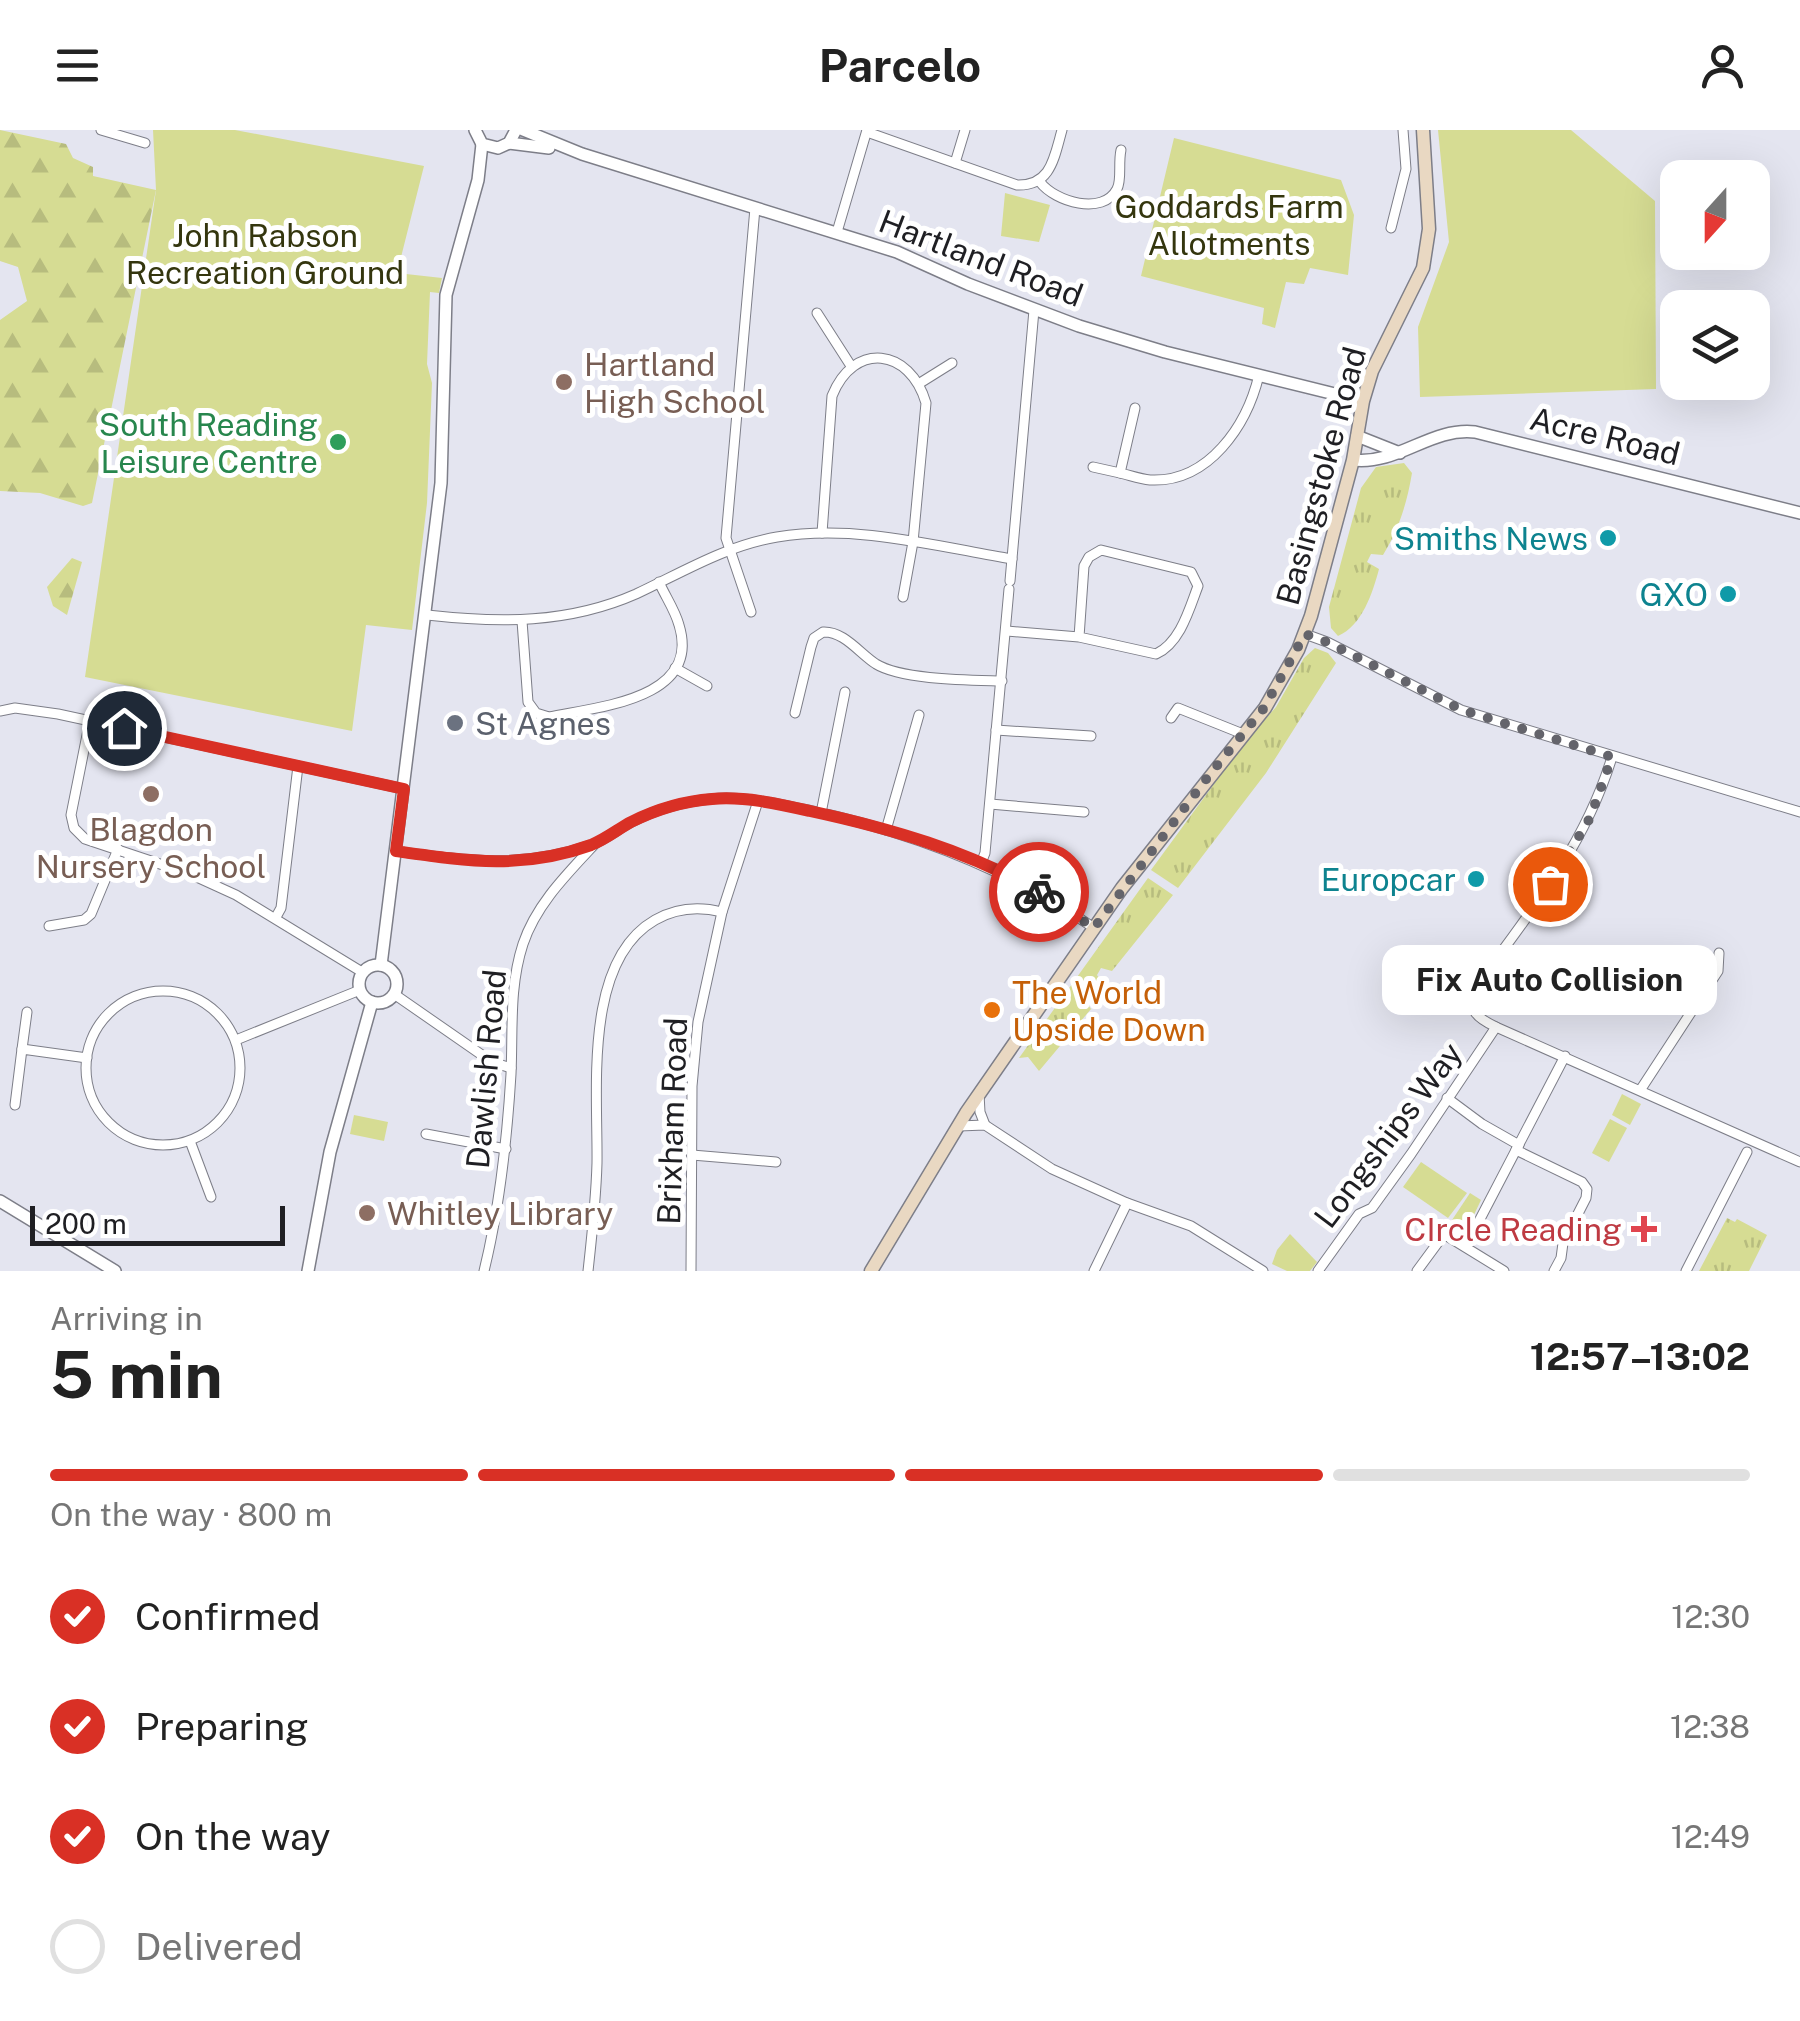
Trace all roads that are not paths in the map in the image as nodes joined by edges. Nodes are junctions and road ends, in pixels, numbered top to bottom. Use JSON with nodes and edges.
{"nodes":[{"id":1,"x":101,"y":130,"type":"edge"},
{"id":2,"x":520,"y":130,"type":"edge"},
{"id":3,"x":965,"y":130,"type":"edge"},
{"id":4,"x":1062,"y":130,"type":"edge"},
{"id":5,"x":1403,"y":130,"type":"edge"},
{"id":6,"x":1423,"y":130,"type":"edge"},
{"id":7,"x":867,"y":131,"type":"edge"},
{"id":8,"x":476,"y":134,"type":"edge"},
{"id":9,"x":146,"y":144,"type":"dead end"},
{"id":10,"x":503,"y":146,"type":"junction"},
{"id":11,"x":1122,"y":150,"type":"dead end"},
{"id":12,"x":582,"y":154,"type":"junction"},
{"id":13,"x":955,"y":162,"type":"junction"},
{"id":14,"x":1424,"y":168,"type":"junction"},
{"id":15,"x":1406,"y":169,"type":"junction"},
{"id":16,"x":478,"y":180,"type":"junction"},
{"id":17,"x":1040,"y":182,"type":"junction"},
{"id":18,"x":755,"y":208,"type":"junction"},
{"id":19,"x":1391,"y":228,"type":"dead end"},
{"id":20,"x":837,"y":232,"type":"junction"},
{"id":21,"x":1034,"y":310,"type":"junction"},
{"id":22,"x":816,"y":313,"type":"dead end"},
{"id":23,"x":952,"y":363,"type":"dead end"},
{"id":24,"x":851,"y":366,"type":"junction"},
{"id":25,"x":1259,"y":375,"type":"junction"},
{"id":26,"x":920,"y":383,"type":"junction"},
{"id":27,"x":1363,"y":401,"type":"junction"},
{"id":28,"x":1135,"y":408,"type":"dead end"},
{"id":29,"x":1357,"y":436,"type":"junction"},
{"id":30,"x":1400,"y":452,"type":"junction"},
{"id":31,"x":1353,"y":460,"type":"junction"},
{"id":32,"x":1092,"y":468,"type":"dead end"},
{"id":33,"x":1120,"y":472,"type":"junction"},
{"id":34,"x":1800,"y":513,"type":"edge"},
{"id":35,"x":822,"y":533,"type":"junction"},
{"id":36,"x":913,"y":542,"type":"junction"},
{"id":37,"x":730,"y":549,"type":"junction"},
{"id":38,"x":1012,"y":558,"type":"junction"},
{"id":39,"x":659,"y":582,"type":"junction"},
{"id":40,"x":903,"y":598,"type":"dead end"},
{"id":41,"x":751,"y":612,"type":"dead end"},
{"id":42,"x":426,"y":615,"type":"junction"},
{"id":43,"x":522,"y":621,"type":"junction"},
{"id":44,"x":1006,"y":631,"type":"junction"},
{"id":45,"x":1305,"y":634,"type":"junction"},
{"id":46,"x":1079,"y":637,"type":"junction"},
{"id":47,"x":675,"y":668,"type":"junction"},
{"id":48,"x":1002,"y":681,"type":"junction"},
{"id":49,"x":706,"y":686,"type":"dead end"},
{"id":50,"x":845,"y":692,"type":"dead end"},
{"id":51,"x":788,"y":694,"type":"dead end"},
{"id":52,"x":799,"y":698,"type":"junction"},
{"id":53,"x":0,"y":712,"type":"edge"},
{"id":54,"x":795,"y":713,"type":"dead end"},
{"id":55,"x":918,"y":715,"type":"dead end"},
{"id":56,"x":1170,"y":718,"type":"dead end"},
{"id":57,"x":90,"y":720,"type":"junction"},
{"id":58,"x":996,"y":730,"type":"junction"},
{"id":59,"x":1243,"y":734,"type":"junction"},
{"id":60,"x":1091,"y":736,"type":"dead end"},
{"id":61,"x":1612,"y":757,"type":"junction"},
{"id":62,"x":298,"y":766,"type":"junction"},
{"id":63,"x":404,"y":789,"type":"junction"},
{"id":64,"x":758,"y":801,"type":"junction"},
{"id":65,"x":990,"y":804,"type":"junction"},
{"id":66,"x":1084,"y":812,"type":"dead end"},
{"id":67,"x":1800,"y":812,"type":"edge"},
{"id":68,"x":821,"y":813,"type":"junction"},
{"id":69,"x":886,"y":830,"type":"junction"},
{"id":70,"x":596,"y":843,"type":"junction"},
{"id":71,"x":118,"y":849,"type":"junction"},
{"id":72,"x":396,"y":851,"type":"junction"},
{"id":73,"x":547,"y":858,"type":"junction"},
{"id":74,"x":981,"y":863,"type":"junction"},
{"id":75,"x":561,"y":880,"type":"junction"},
{"id":76,"x":722,"y":912,"type":"junction"},
{"id":77,"x":276,"y":917,"type":"junction"},
{"id":78,"x":49,"y":926,"type":"dead end"},
{"id":79,"x":1094,"y":928,"type":"junction"},
{"id":80,"x":1720,"y":953,"type":"dead end"},
{"id":81,"x":381,"y":965,"type":"junction"},
{"id":82,"x":362,"y":972,"type":"junction"},
{"id":83,"x":360,"y":990,"type":"junction"},
{"id":84,"x":394,"y":994,"type":"junction"},
{"id":85,"x":372,"y":1002,"type":"junction"},
{"id":86,"x":26,"y":1012,"type":"dead end"},
{"id":87,"x":1496,"y":1027,"type":"junction"},
{"id":88,"x":236,"y":1040,"type":"junction"},
{"id":89,"x":22,"y":1049,"type":"junction"},
{"id":90,"x":1565,"y":1056,"type":"junction"},
{"id":91,"x":86,"y":1058,"type":"junction"},
{"id":92,"x":511,"y":1068,"type":"junction"},
{"id":93,"x":1641,"y":1089,"type":"junction"},
{"id":94,"x":979,"y":1094,"type":"junction"},
{"id":95,"x":1446,"y":1098,"type":"junction"},
{"id":96,"x":14,"y":1104,"type":"dead end"},
{"id":97,"x":986,"y":1125,"type":"junction"},
{"id":98,"x":958,"y":1126,"type":"junction"},
{"id":99,"x":426,"y":1134,"type":"dead end"},
{"id":100,"x":190,"y":1141,"type":"junction"},
{"id":101,"x":1518,"y":1148,"type":"junction"},
{"id":102,"x":506,"y":1149,"type":"junction"},
{"id":103,"x":1747,"y":1152,"type":"dead end"},
{"id":104,"x":692,"y":1155,"type":"junction"},
{"id":105,"x":776,"y":1162,"type":"dead end"},
{"id":106,"x":1800,"y":1162,"type":"edge"},
{"id":107,"x":211,"y":1196,"type":"dead end"},
{"id":108,"x":0,"y":1201,"type":"edge"},
{"id":109,"x":1127,"y":1203,"type":"junction"},
{"id":110,"x":1466,"y":1246,"type":"junction"},
{"id":111,"x":114,"y":1271,"type":"edge"},
{"id":112,"x":308,"y":1271,"type":"edge"},
{"id":113,"x":484,"y":1271,"type":"edge"},
{"id":114,"x":588,"y":1271,"type":"edge"},
{"id":115,"x":691,"y":1271,"type":"edge"},
{"id":116,"x":871,"y":1271,"type":"edge"},
{"id":117,"x":1094,"y":1271,"type":"edge"},
{"id":118,"x":1263,"y":1271,"type":"edge"},
{"id":119,"x":1318,"y":1271,"type":"edge"},
{"id":120,"x":1416,"y":1271,"type":"edge"},
{"id":121,"x":1504,"y":1271,"type":"edge"},
{"id":122,"x":1517,"y":1271,"type":"edge"},
{"id":123,"x":1554,"y":1271,"type":"edge"},
{"id":124,"x":1686,"y":1271,"type":"edge"}],
"edges":[{"from":1,"to":9,"type":"street"},
{"from":2,"to":10,"type":"street"},
{"from":2,"to":12,"type":"street","name":"Hartland Road"},
{"from":3,"to":13,"type":"street"},
{"from":4,"to":17,"type":"street"},
{"from":5,"to":15,"type":"street"},
{"from":6,"to":14,"type":"main road","name":"Basingstoke Road"},
{"from":7,"to":13,"type":"street"},
{"from":7,"to":20,"type":"street"},
{"from":8,"to":10,"type":"street","name":"Hartland Road"},
{"from":8,"to":16,"type":"street"},
{"from":10,"to":12,"type":"street","name":"Hartland Road"},
{"from":10,"to":16,"type":"street"},
{"from":11,"to":17,"type":"street"},
{"from":12,"to":18,"type":"street","name":"Hartland Road"},
{"from":13,"to":17,"type":"street"},
{"from":14,"to":15,"type":"street"},
{"from":14,"to":27,"type":"main road","name":"Basingstoke Road"},
{"from":15,"to":19,"type":"street"},
{"from":16,"to":42,"type":"street"},
{"from":18,"to":20,"type":"street","name":"Hartland Road"},
{"from":18,"to":37,"type":"street"},
{"from":20,"to":21,"type":"street","name":"Hartland Road"},
{"from":21,"to":25,"type":"street","name":"Hartland Road"},
{"from":21,"to":38,"type":"street"},
{"from":22,"to":24,"type":"street"},
{"from":23,"to":26,"type":"street"},
{"from":24,"to":26,"type":"street"},
{"from":24,"to":35,"type":"street"},
{"from":25,"to":27,"type":"street","name":"Hartland Road"},
{"from":25,"to":33,"type":"street"},
{"from":26,"to":36,"type":"street"},
{"from":27,"to":29,"type":"main road","name":"Basingstoke Road"},
{"from":28,"to":33,"type":"street"},
{"from":29,"to":30,"type":"street"},
{"from":29,"to":31,"type":"main road","name":"Basingstoke Road"},
{"from":30,"to":31,"type":"street","name":"Acre Road"},
{"from":30,"to":34,"type":"street","name":"Acre Road"},
{"from":31,"to":45,"type":"main road","name":"Basingstoke Road"},
{"from":32,"to":33,"type":"street"},
{"from":35,"to":36,"type":"street"},
{"from":35,"to":37,"type":"street"},
{"from":36,"to":38,"type":"street"},
{"from":36,"to":40,"type":"street"},
{"from":37,"to":39,"type":"street"},
{"from":37,"to":41,"type":"street"},
{"from":38,"to":44,"type":"street"},
{"from":39,"to":43,"type":"street"},
{"from":39,"to":47,"type":"street"},
{"from":42,"to":43,"type":"street"},
{"from":42,"to":63,"type":"street"},
{"from":43,"to":47,"type":"street"},
{"from":44,"to":46,"type":"street"},
{"from":44,"to":48,"type":"street"},
{"from":45,"to":59,"type":"main road","name":"Basingstoke Road"},
{"from":45,"to":61,"type":"street"},
{"from":46,"to":46,"type":"street"},
{"from":47,"to":49,"type":"street"},
{"from":48,"to":52,"type":"street"},
{"from":48,"to":58,"type":"street"},
{"from":50,"to":68,"type":"street"},
{"from":51,"to":52,"type":"street"},
{"from":52,"to":54,"type":"street"},
{"from":53,"to":57,"type":"street"},
{"from":55,"to":69,"type":"street"},
{"from":56,"to":59,"type":"street"},
{"from":57,"to":62,"type":"street"},
{"from":57,"to":71,"type":"street"},
{"from":58,"to":60,"type":"street"},
{"from":58,"to":65,"type":"street"},
{"from":59,"to":79,"type":"main road","name":"Basingstoke Road"},
{"from":61,"to":67,"type":"street"},
{"from":61,"to":87,"type":"street"},
{"from":62,"to":63,"type":"street"},
{"from":62,"to":77,"type":"street"},
{"from":63,"to":72,"type":"street"},
{"from":64,"to":68,"type":"street"},
{"from":64,"to":70,"type":"street"},
{"from":64,"to":76,"type":"street","name":"Brixham Road"},
{"from":65,"to":66,"type":"street"},
{"from":65,"to":74,"type":"street"},
{"from":68,"to":69,"type":"street"},
{"from":69,"to":74,"type":"street"},
{"from":70,"to":73,"type":"street"},
{"from":70,"to":75,"type":"street","name":"Dawlish Road"},
{"from":71,"to":77,"type":"street"},
{"from":71,"to":78,"type":"street"},
{"from":72,"to":73,"type":"street"},
{"from":72,"to":81,"type":"street"},
{"from":73,"to":75,"type":"street"},
{"from":74,"to":79,"type":"street"},
{"from":75,"to":92,"type":"street","name":"Dawlish Road"},
{"from":76,"to":104,"type":"street","name":"Brixham Road"},
{"from":76,"to":114,"type":"street"},
{"from":77,"to":82,"type":"street"},
{"from":79,"to":94,"type":"main road","name":"Basingstoke Road"},
{"from":80,"to":93,"type":"street"},
{"from":81,"to":82,"type":"street"},
{"from":81,"to":84,"type":"street"},
{"from":82,"to":83,"type":"street"},
{"from":83,"to":85,"type":"street"},
{"from":83,"to":88,"type":"street"},
{"from":84,"to":85,"type":"street"},
{"from":84,"to":92,"type":"street"},
{"from":85,"to":112,"type":"street"},
{"from":86,"to":89,"type":"street"},
{"from":87,"to":90,"type":"street"},
{"from":87,"to":95,"type":"street","name":"Longships Way"},
{"from":88,"to":91,"type":"street"},
{"from":88,"to":100,"type":"street"},
{"from":89,"to":91,"type":"street"},
{"from":89,"to":96,"type":"street"},
{"from":90,"to":93,"type":"street"},
{"from":90,"to":101,"type":"street"},
{"from":91,"to":100,"type":"street"},
{"from":92,"to":102,"type":"street","name":"Dawlish Road"},
{"from":93,"to":106,"type":"street"},
{"from":94,"to":97,"type":"street"},
{"from":94,"to":98,"type":"main road","name":"Basingstoke Road"},
{"from":95,"to":101,"type":"street"},
{"from":95,"to":119,"type":"street","name":"Longships Way"},
{"from":97,"to":98,"type":"street"},
{"from":97,"to":109,"type":"street"},
{"from":98,"to":116,"type":"main road","name":"Basingstoke Road"},
{"from":99,"to":102,"type":"street"},
{"from":100,"to":107,"type":"street"},
{"from":101,"to":110,"type":"street"},
{"from":101,"to":123,"type":"street"},
{"from":102,"to":113,"type":"street","name":"Dawlish Road"},
{"from":103,"to":124,"type":"street"},
{"from":104,"to":105,"type":"street"},
{"from":104,"to":115,"type":"street","name":"Brixham Road"},
{"from":108,"to":111,"type":"street"},
{"from":109,"to":117,"type":"street"},
{"from":109,"to":118,"type":"street"},
{"from":110,"to":120,"type":"street"},
{"from":110,"to":121,"type":"street"},
{"from":121,"to":122,"type":"street"}]}
